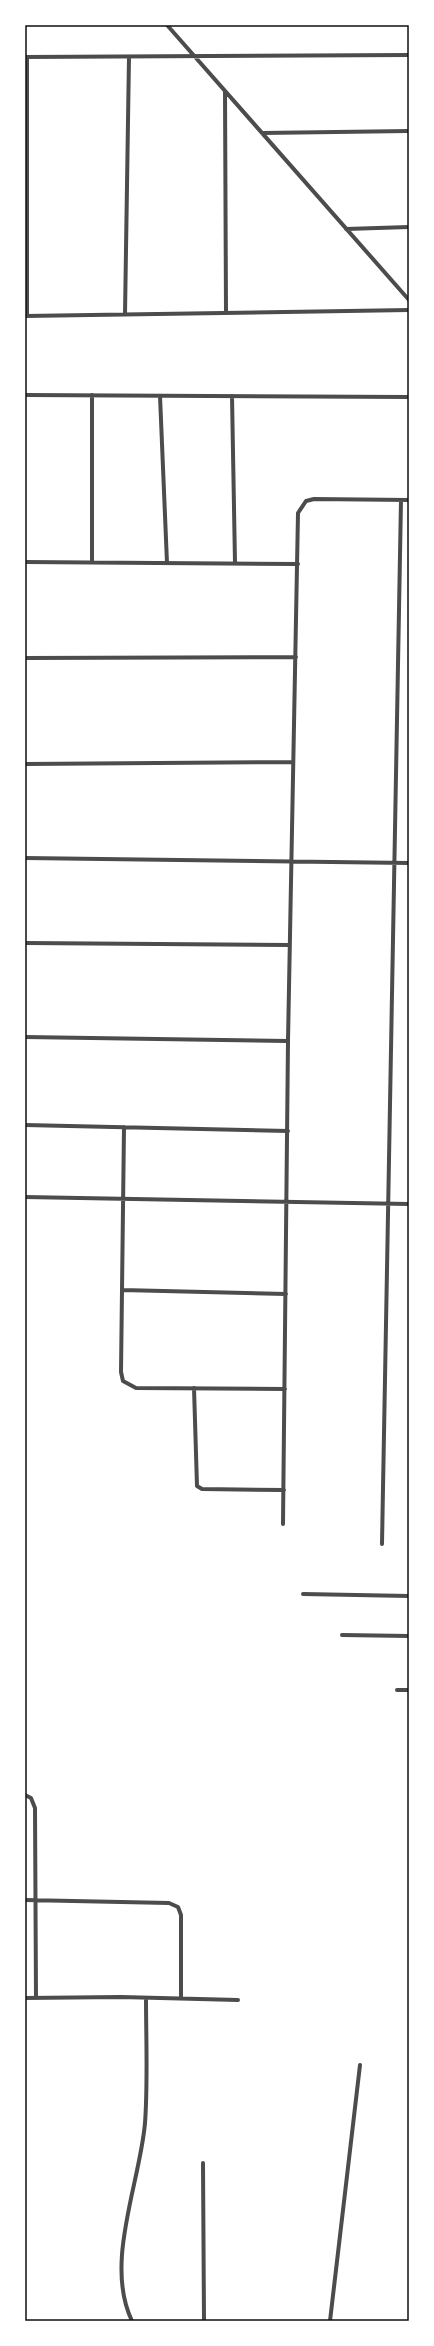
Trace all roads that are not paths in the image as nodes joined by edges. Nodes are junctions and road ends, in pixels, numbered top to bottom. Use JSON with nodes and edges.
{"nodes":[{"id":1,"x":167,"y":25,"type":"edge"},
{"id":2,"x":409,"y":55,"type":"edge"},
{"id":3,"x":26,"y":57,"type":"edge"},
{"id":4,"x":129,"y":57,"type":"junction"},
{"id":5,"x":195,"y":57,"type":"junction"},
{"id":6,"x":225,"y":91,"type":"junction"},
{"id":7,"x":409,"y":130,"type":"edge"},
{"id":8,"x":262,"y":134,"type":"junction"},
{"id":9,"x":409,"y":227,"type":"edge"},
{"id":10,"x":346,"y":229,"type":"junction"},
{"id":11,"x":409,"y":300,"type":"edge"},
{"id":12,"x":409,"y":310,"type":"edge"},
{"id":13,"x":226,"y":313,"type":"junction"},
{"id":14,"x":125,"y":314,"type":"junction"},
{"id":15,"x":26,"y":316,"type":"edge"},
{"id":16,"x":25,"y":395,"type":"edge"},
{"id":17,"x":92,"y":395,"type":"junction"},
{"id":18,"x":160,"y":396,"type":"junction"},
{"id":19,"x":232,"y":396,"type":"junction"},
{"id":20,"x":409,"y":397,"type":"edge"},
{"id":21,"x":401,"y":500,"type":"junction"},
{"id":22,"x":409,"y":500,"type":"edge"},
{"id":23,"x":25,"y":562,"type":"edge"},
{"id":24,"x":92,"y":562,"type":"junction"},
{"id":25,"x":167,"y":563,"type":"junction"},
{"id":26,"x":235,"y":563,"type":"junction"},
{"id":27,"x":298,"y":564,"type":"junction"},
{"id":28,"x":296,"y":657,"type":"junction"},
{"id":29,"x":25,"y":658,"type":"edge"},
{"id":30,"x":293,"y":762,"type":"junction"},
{"id":31,"x":25,"y":764,"type":"edge"},
{"id":32,"x":25,"y":858,"type":"edge"},
{"id":33,"x":291,"y":862,"type":"junction"},
{"id":34,"x":393,"y":862,"type":"junction"},
{"id":35,"x":409,"y":863,"type":"edge"},
{"id":36,"x":25,"y":943,"type":"edge"},
{"id":37,"x":290,"y":945,"type":"junction"},
{"id":38,"x":25,"y":1037,"type":"edge"},
{"id":39,"x":288,"y":1042,"type":"junction"},
{"id":40,"x":25,"y":1125,"type":"edge"},
{"id":41,"x":124,"y":1127,"type":"junction"},
{"id":42,"x":288,"y":1130,"type":"junction"},
{"id":43,"x":25,"y":1197,"type":"edge"},
{"id":44,"x":124,"y":1200,"type":"junction"},
{"id":45,"x":288,"y":1203,"type":"junction"},
{"id":46,"x":389,"y":1204,"type":"junction"},
{"id":47,"x":409,"y":1204,"type":"edge"},
{"id":48,"x":122,"y":1290,"type":"junction"},
{"id":49,"x":286,"y":1294,"type":"junction"},
{"id":50,"x":194,"y":1388,"type":"junction"},
{"id":51,"x":285,"y":1389,"type":"junction"},
{"id":52,"x":284,"y":1490,"type":"junction"},
{"id":53,"x":283,"y":1524,"type":"dead end"},
{"id":54,"x":382,"y":1544,"type":"dead end"},
{"id":55,"x":303,"y":1594,"type":"dead end"},
{"id":56,"x":409,"y":1596,"type":"edge"},
{"id":57,"x":342,"y":1635,"type":"dead end"},
{"id":58,"x":409,"y":1636,"type":"edge"},
{"id":59,"x":397,"y":1690,"type":"dead end"},
{"id":60,"x":409,"y":1690,"type":"edge"},
{"id":61,"x":25,"y":1795,"type":"edge"},
{"id":62,"x":25,"y":1900,"type":"edge"},
{"id":63,"x":36,"y":1900,"type":"junction"},
{"id":64,"x":25,"y":1998,"type":"edge"},
{"id":65,"x":36,"y":1998,"type":"junction"},
{"id":66,"x":146,"y":1998,"type":"junction"},
{"id":67,"x":182,"y":1998,"type":"junction"},
{"id":68,"x":238,"y":2000,"type":"dead end"},
{"id":69,"x":360,"y":2065,"type":"dead end"},
{"id":70,"x":203,"y":2164,"type":"dead end"},
{"id":71,"x":132,"y":2321,"type":"edge"},
{"id":72,"x":204,"y":2321,"type":"edge"},
{"id":73,"x":330,"y":2321,"type":"edge"}],
"edges":[{"from":1,"to":5,"type":"street"},
{"from":2,"to":5,"type":"street"},
{"from":3,"to":4,"type":"street"},
{"from":3,"to":15,"type":"street"},
{"from":4,"to":5,"type":"street"},
{"from":4,"to":14,"type":"street"},
{"from":5,"to":6,"type":"street"},
{"from":6,"to":8,"type":"street"},
{"from":6,"to":13,"type":"street"},
{"from":7,"to":8,"type":"street"},
{"from":8,"to":10,"type":"street"},
{"from":9,"to":10,"type":"street"},
{"from":10,"to":11,"type":"street"},
{"from":12,"to":13,"type":"street"},
{"from":13,"to":14,"type":"street"},
{"from":14,"to":15,"type":"street"},
{"from":16,"to":17,"type":"street"},
{"from":17,"to":18,"type":"street"},
{"from":17,"to":24,"type":"street"},
{"from":18,"to":19,"type":"street"},
{"from":18,"to":25,"type":"street"},
{"from":19,"to":20,"type":"street"},
{"from":19,"to":26,"type":"street"},
{"from":21,"to":22,"type":"street"},
{"from":21,"to":27,"type":"street"},
{"from":21,"to":34,"type":"street"},
{"from":23,"to":24,"type":"street"},
{"from":24,"to":25,"type":"street"},
{"from":25,"to":26,"type":"street"},
{"from":26,"to":27,"type":"street"},
{"from":27,"to":28,"type":"street"},
{"from":28,"to":29,"type":"street"},
{"from":28,"to":30,"type":"street"},
{"from":30,"to":31,"type":"street"},
{"from":30,"to":33,"type":"street"},
{"from":32,"to":33,"type":"street"},
{"from":33,"to":34,"type":"street"},
{"from":33,"to":37,"type":"street"},
{"from":34,"to":35,"type":"street"},
{"from":34,"to":46,"type":"street"},
{"from":36,"to":37,"type":"street"},
{"from":37,"to":39,"type":"street"},
{"from":38,"to":39,"type":"street"},
{"from":39,"to":42,"type":"street"},
{"from":40,"to":41,"type":"street"},
{"from":41,"to":42,"type":"street"},
{"from":41,"to":44,"type":"street"},
{"from":42,"to":45,"type":"street"},
{"from":43,"to":44,"type":"street"},
{"from":44,"to":45,"type":"street"},
{"from":44,"to":48,"type":"street"},
{"from":45,"to":46,"type":"street"},
{"from":45,"to":49,"type":"street"},
{"from":46,"to":47,"type":"street"},
{"from":46,"to":54,"type":"street"},
{"from":48,"to":49,"type":"street"},
{"from":48,"to":50,"type":"street"},
{"from":49,"to":51,"type":"street"},
{"from":50,"to":51,"type":"street"},
{"from":50,"to":52,"type":"street"},
{"from":51,"to":52,"type":"street"},
{"from":52,"to":53,"type":"street"},
{"from":55,"to":56,"type":"street"},
{"from":57,"to":58,"type":"street"},
{"from":59,"to":60,"type":"street"},
{"from":61,"to":63,"type":"street"},
{"from":62,"to":63,"type":"street"},
{"from":63,"to":65,"type":"street"},
{"from":63,"to":67,"type":"street"},
{"from":64,"to":65,"type":"street"},
{"from":65,"to":66,"type":"street"},
{"from":66,"to":67,"type":"street"},
{"from":66,"to":71,"type":"street"},
{"from":67,"to":68,"type":"street"},
{"from":69,"to":73,"type":"street"},
{"from":70,"to":72,"type":"street"}]}
